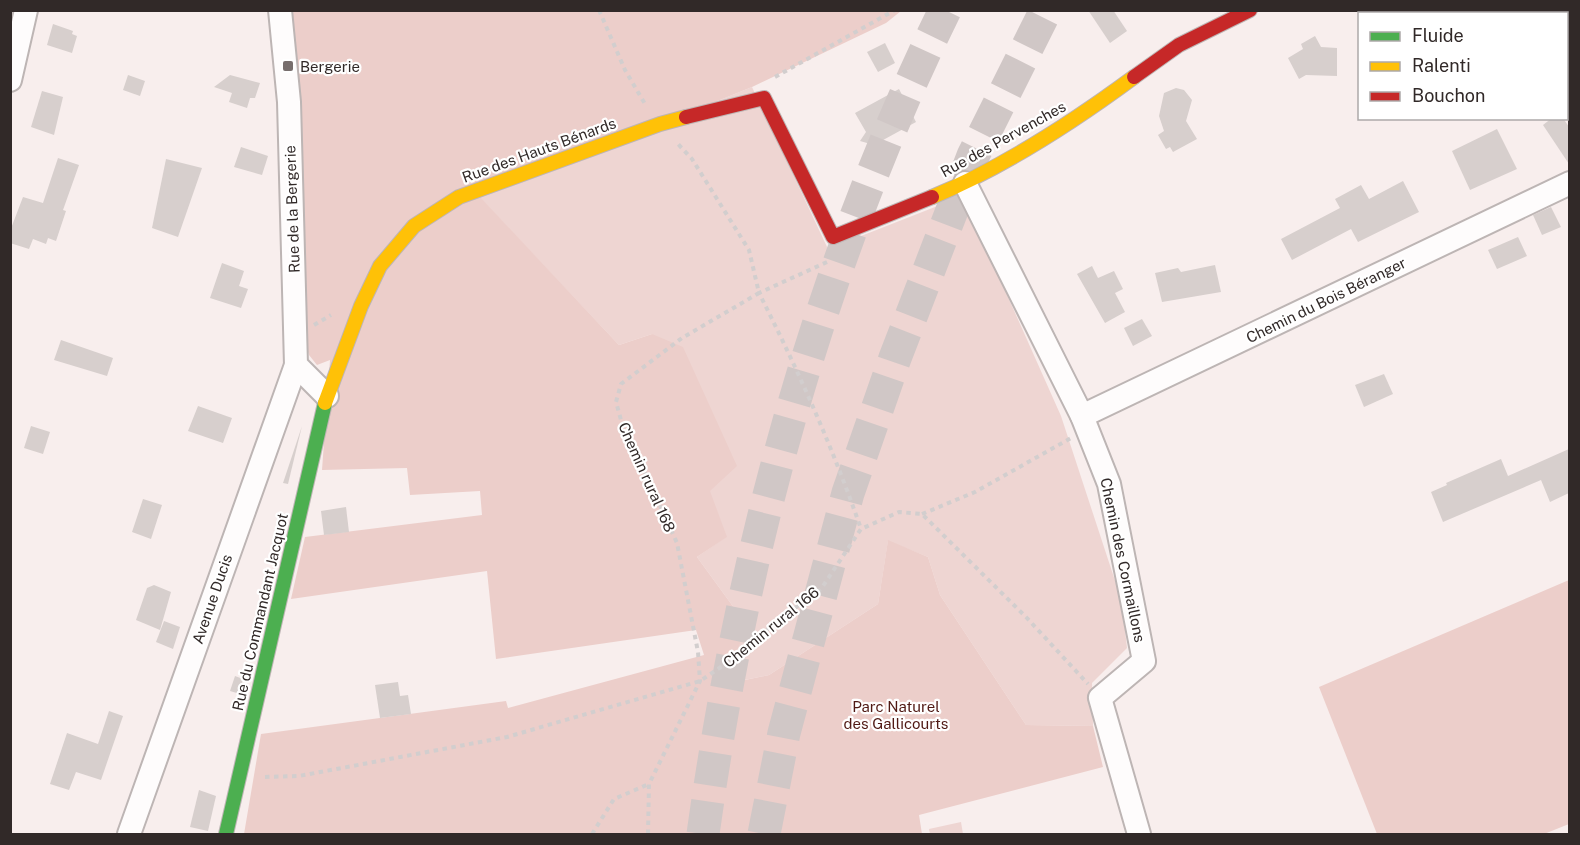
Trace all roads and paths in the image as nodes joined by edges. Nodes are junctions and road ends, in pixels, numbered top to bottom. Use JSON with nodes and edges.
{"nodes":[{"id":1,"x":26,"y":10,"type":"edge"},
{"id":2,"x":280,"y":10,"type":"edge"},
{"id":3,"x":598,"y":10,"type":"edge"},
{"id":4,"x":895,"y":10,"type":"edge"},
{"id":5,"x":1250,"y":10,"type":"edge"},
{"id":6,"x":10,"y":80,"type":"edge"},
{"id":7,"x":764,"y":98,"type":"junction"},
{"id":8,"x":660,"y":124,"type":"junction"},
{"id":9,"x":965,"y":183,"type":"junction"},
{"id":10,"x":1569,"y":183,"type":"edge"},
{"id":11,"x":833,"y":237,"type":"junction"},
{"id":12,"x":759,"y":293,"type":"junction"},
{"id":13,"x":339,"y":310,"type":"dead end"},
{"id":14,"x":309,"y":328,"type":"dead end"},
{"id":15,"x":296,"y":365,"type":"junction"},
{"id":16,"x":327,"y":396,"type":"junction"},
{"id":17,"x":1084,"y":422,"type":"junction"},
{"id":18,"x":922,"y":514,"type":"junction"},
{"id":19,"x":861,"y":529,"type":"junction"},
{"id":20,"x":700,"y":681,"type":"junction"},
{"id":21,"x":1100,"y":698,"type":"junction"},
{"id":22,"x":238,"y":778,"type":"junction"},
{"id":23,"x":649,"y":784,"type":"junction"},
{"id":24,"x":129,"y":834,"type":"edge"},
{"id":25,"x":226,"y":834,"type":"edge"},
{"id":26,"x":592,"y":834,"type":"edge"},
{"id":27,"x":648,"y":834,"type":"edge"},
{"id":28,"x":1139,"y":834,"type":"edge"}],
"edges":[{"from":1,"to":6,"type":"street"},
{"from":2,"to":15,"type":"street","name":"Rue de la Bergerie"},
{"from":3,"to":8,"type":"path"},
{"from":4,"to":7,"type":"path"},
{"from":5,"to":9,"type":"street","name":"Rue des Pervenches"},
{"from":7,"to":8,"type":"street","name":"Rue des Hauts Bénards"},
{"from":7,"to":11,"type":"street"},
{"from":8,"to":12,"type":"path"},
{"from":8,"to":16,"type":"street","name":"Rue des Hauts Bénards"},
{"from":9,"to":11,"type":"street","name":"Rue des Pervenches"},
{"from":9,"to":17,"type":"street","name":"Chemin des Cormaillons"},
{"from":10,"to":17,"type":"street","name":"Chemin du Bois Béranger"},
{"from":11,"to":12,"type":"path","name":"Chemin rural 168"},
{"from":12,"to":19,"type":"path"},
{"from":12,"to":20,"type":"path","name":"Chemin rural 168"},
{"from":13,"to":14,"type":"path"},
{"from":15,"to":16,"type":"street"},
{"from":15,"to":24,"type":"street","name":"Avenue Ducis"},
{"from":16,"to":22,"type":"street","name":"Rue du Commandant Jacquot"},
{"from":17,"to":18,"type":"path"},
{"from":17,"to":21,"type":"street","name":"Chemin des Cormaillons"},
{"from":18,"to":19,"type":"path"},
{"from":18,"to":21,"type":"path"},
{"from":19,"to":20,"type":"path","name":"Chemin rural 166"},
{"from":20,"to":22,"type":"path","name":"Chemin rural 166"},
{"from":20,"to":23,"type":"path"},
{"from":21,"to":28,"type":"street"},
{"from":22,"to":25,"type":"street","name":"Rue du Commandant Jacquot"},
{"from":23,"to":26,"type":"path"},
{"from":23,"to":27,"type":"path"}]}
